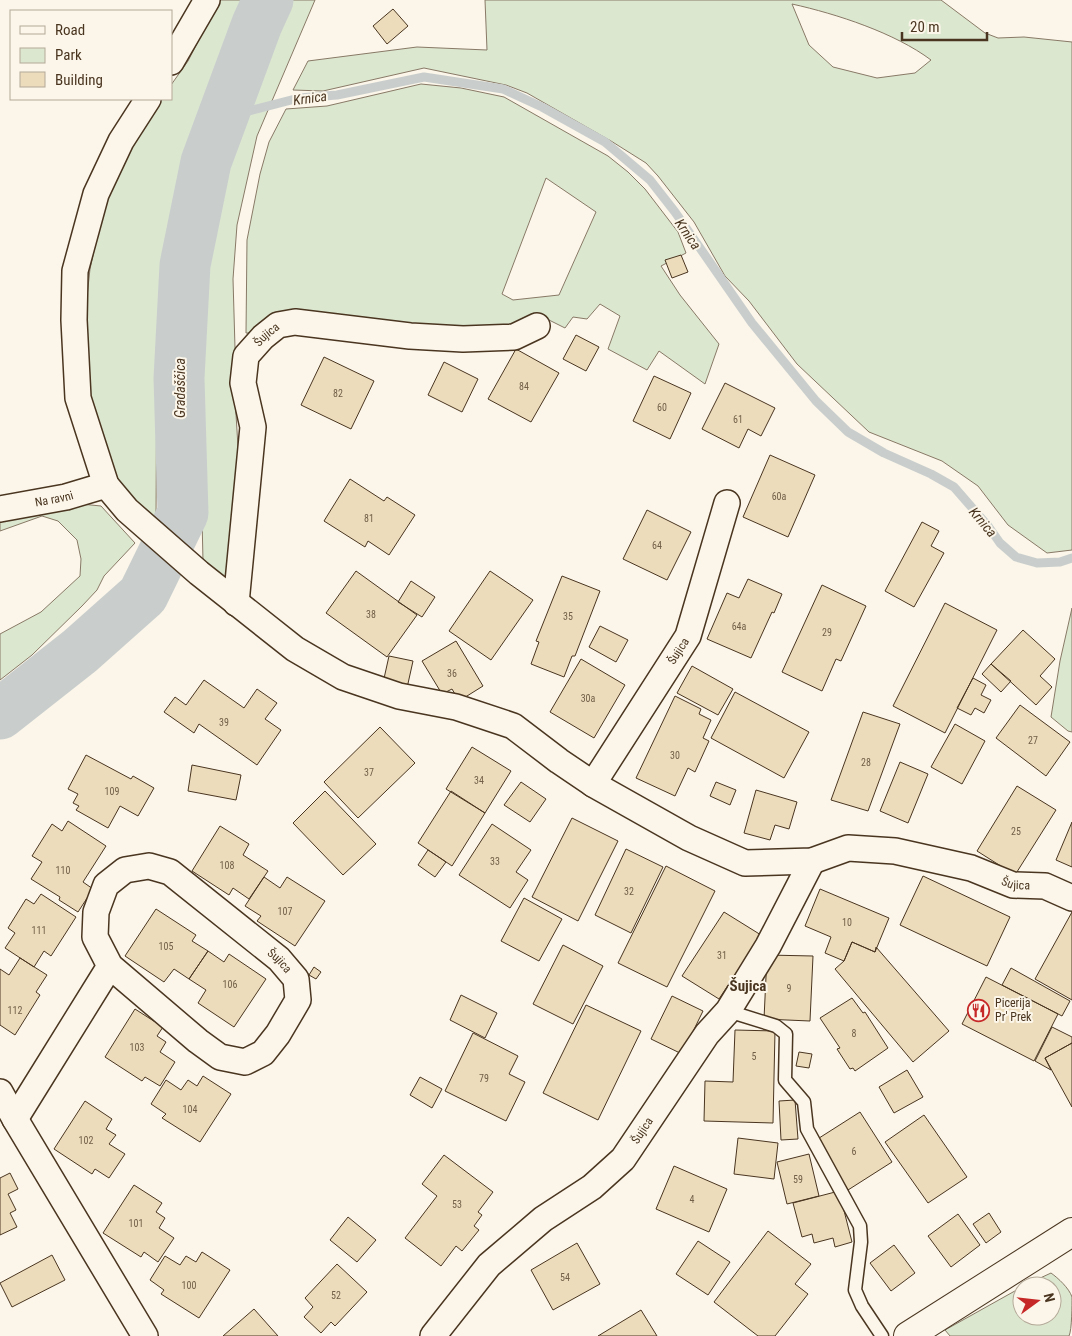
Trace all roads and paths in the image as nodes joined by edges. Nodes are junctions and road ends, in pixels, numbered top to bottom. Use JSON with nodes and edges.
{"nodes":[{"id":1,"x":207,"y":0,"type":"edge"},
{"id":2,"x":172,"y":60,"type":"edge"},
{"id":3,"x":147,"y":100,"type":"edge"},
{"id":4,"x":537,"y":326,"type":"dead end"},
{"id":5,"x":106,"y":485,"type":"junction"},
{"id":6,"x":727,"y":503,"type":"dead end"},
{"id":7,"x":0,"y":509,"type":"edge"},
{"id":8,"x":236,"y":603,"type":"junction"},
{"id":9,"x":593,"y":784,"type":"junction"},
{"id":10,"x":812,"y":861,"type":"junction"},
{"id":11,"x":1072,"y":898,"type":"edge"},
{"id":12,"x":110,"y":966,"type":"junction"},
{"id":13,"x":728,"y":1012,"type":"junction"},
{"id":14,"x":0,"y":1092,"type":"edge"},
{"id":15,"x":15,"y":1119,"type":"junction"},
{"id":16,"x":1072,"y":1232,"type":"edge"},
{"id":17,"x":145,"y":1336,"type":"edge"},
{"id":18,"x":432,"y":1336,"type":"edge"},
{"id":19,"x":882,"y":1336,"type":"edge"},
{"id":20,"x":908,"y":1336,"type":"edge"}],
"edges":[{"from":1,"to":2,"type":"street"},
{"from":3,"to":5,"type":"street"},
{"from":4,"to":8,"type":"street","name":"Šujica"},
{"from":5,"to":7,"type":"street","name":"Na ravni"},
{"from":5,"to":8,"type":"street","name":"Šujica"},
{"from":6,"to":9,"type":"street","name":"Šujica"},
{"from":8,"to":9,"type":"street","name":"Šujica"},
{"from":9,"to":10,"type":"street","name":"Šujica"},
{"from":10,"to":11,"type":"street","name":"Šujica"},
{"from":10,"to":13,"type":"street","name":"Šujica"},
{"from":12,"to":12,"type":"street","name":"Šujica"},
{"from":12,"to":15,"type":"street"},
{"from":13,"to":18,"type":"street","name":"Šujica"},
{"from":13,"to":19,"type":"lane"},
{"from":14,"to":15,"type":"street"},
{"from":15,"to":17,"type":"street"},
{"from":16,"to":20,"type":"street"}]}
